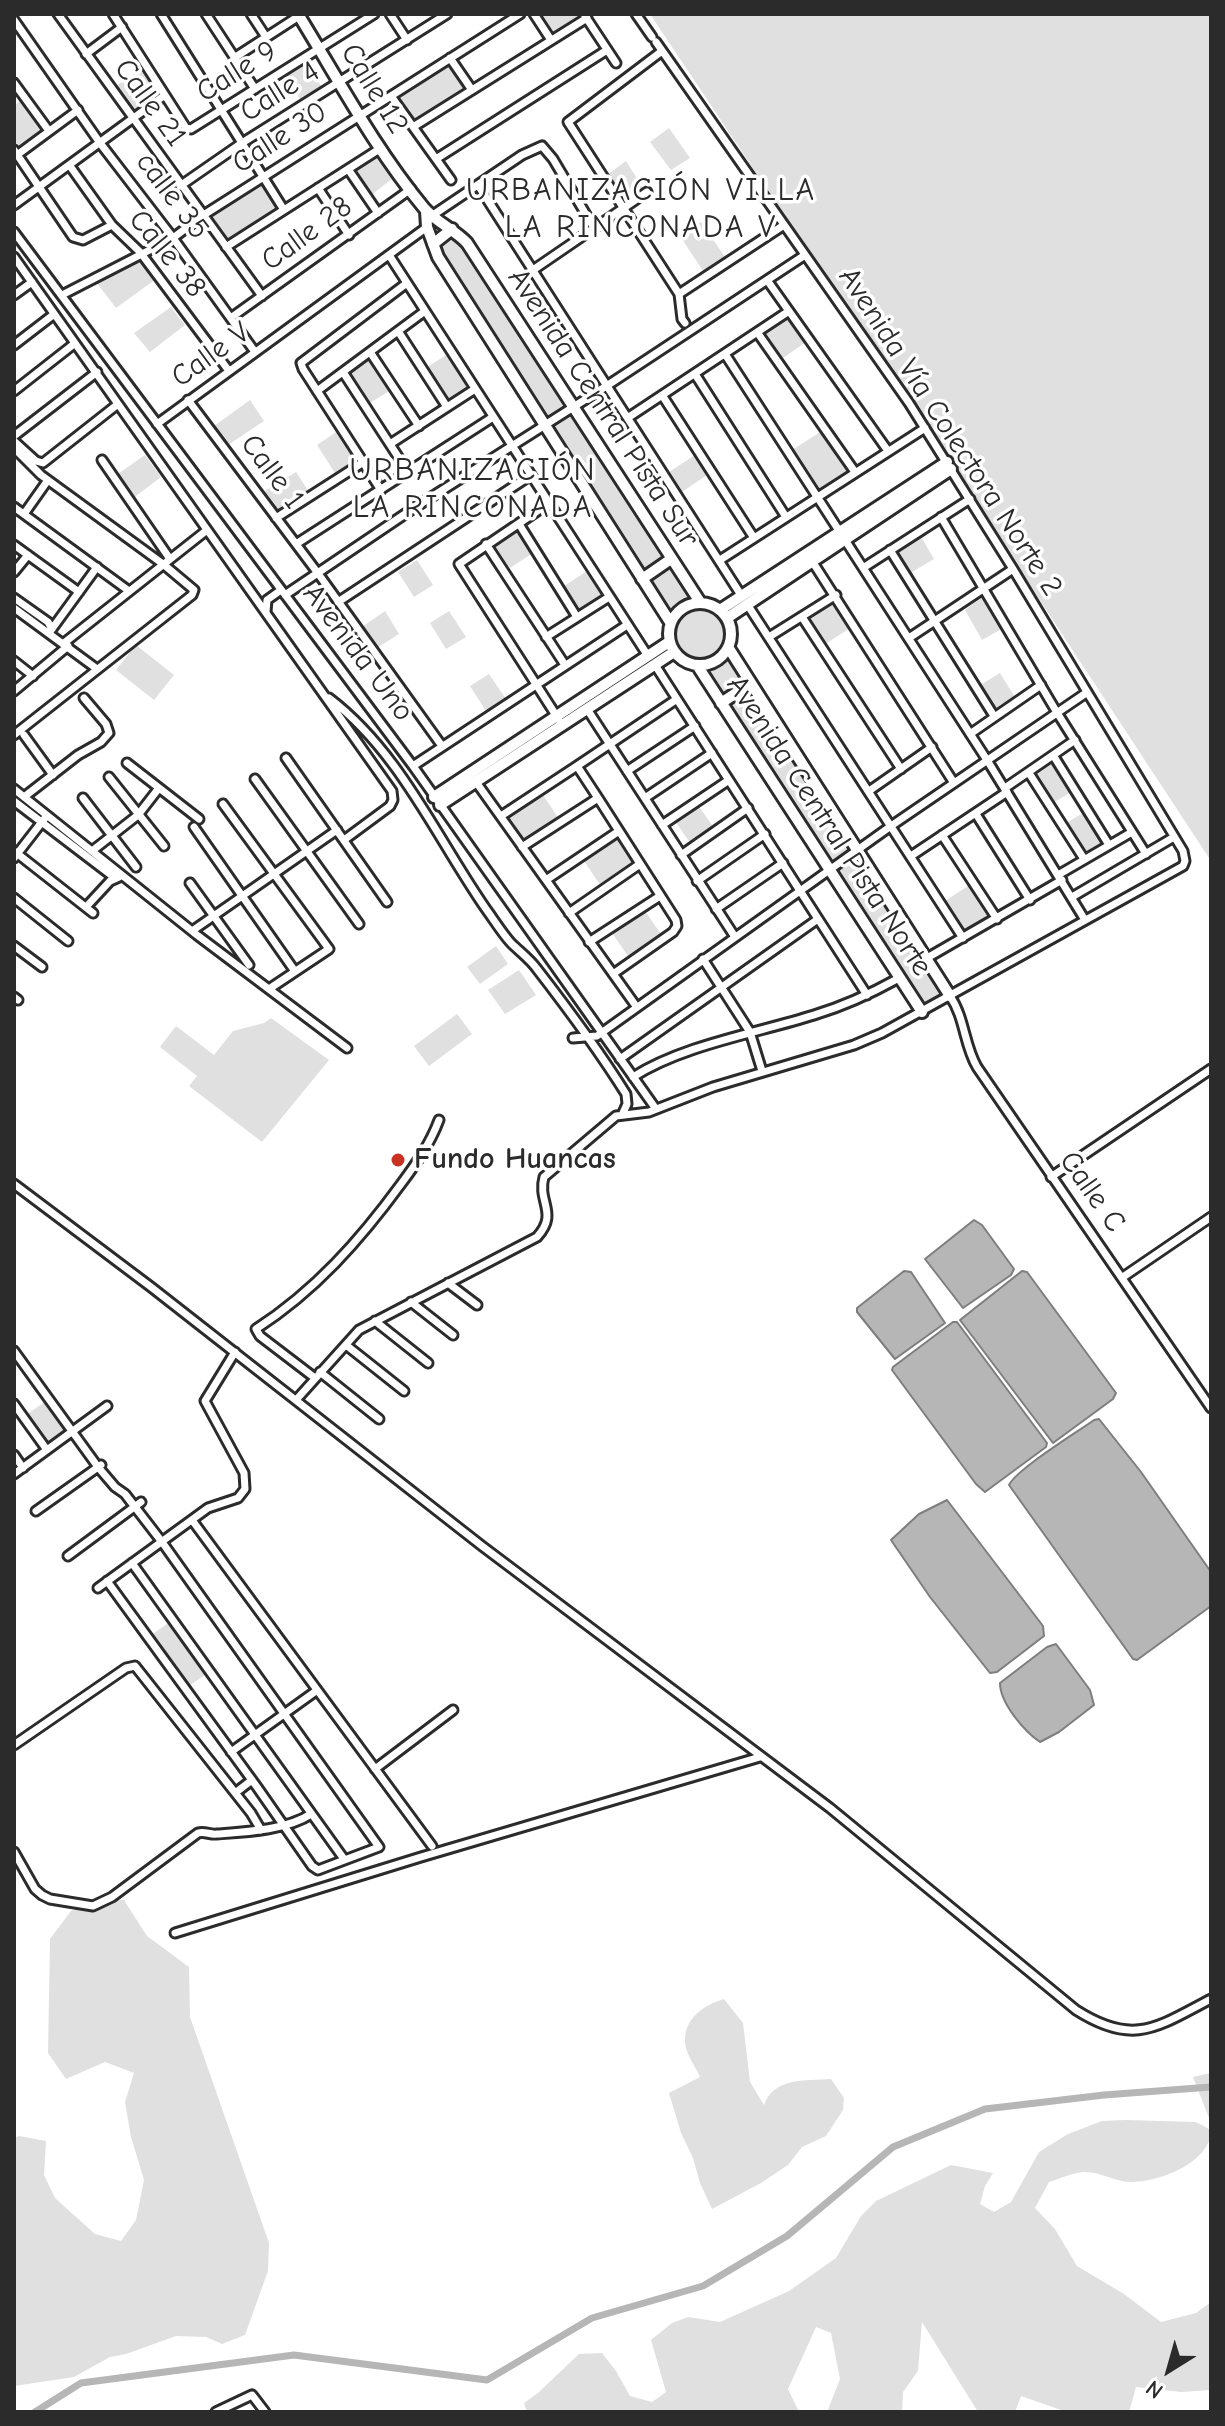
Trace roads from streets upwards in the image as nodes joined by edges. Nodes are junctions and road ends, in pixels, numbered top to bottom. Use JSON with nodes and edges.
{"nodes":[{"id":1,"x":58,"y":14,"type":"edge"},
{"id":2,"x":113,"y":14,"type":"edge"},
{"id":3,"x":161,"y":14,"type":"edge"},
{"id":4,"x":206,"y":14,"type":"edge"},
{"id":5,"x":251,"y":14,"type":"edge"},
{"id":6,"x":374,"y":14,"type":"edge"},
{"id":7,"x":390,"y":14,"type":"edge"},
{"id":8,"x":520,"y":14,"type":"edge"},
{"id":9,"x":534,"y":14,"type":"edge"},
{"id":10,"x":636,"y":14,"type":"edge"},
{"id":11,"x":298,"y":15,"type":"edge"},
{"id":12,"x":445,"y":15,"type":"edge"},
{"id":13,"x":585,"y":16,"type":"edge"},
{"id":14,"x":434,"y":18,"type":"edge"},
{"id":15,"x":14,"y":20,"type":"edge"},
{"id":16,"x":122,"y":27,"type":"junction"},
{"id":17,"x":266,"y":37,"type":"junction"},
{"id":18,"x":407,"y":40,"type":"junction"},
{"id":19,"x":551,"y":40,"type":"junction"},
{"id":20,"x":320,"y":49,"type":"junction"},
{"id":21,"x":607,"y":50,"type":"junction"},
{"id":22,"x":662,"y":51,"type":"junction"},
{"id":23,"x":86,"y":54,"type":"junction"},
{"id":24,"x":234,"y":58,"type":"junction"},
{"id":25,"x":450,"y":58,"type":"junction"},
{"id":26,"x":616,"y":63,"type":"dead end"},
{"id":27,"x":14,"y":83,"type":"edge"},
{"id":28,"x":341,"y":83,"type":"junction"},
{"id":29,"x":255,"y":89,"type":"junction"},
{"id":30,"x":472,"y":90,"type":"junction"},
{"id":31,"x":165,"y":95,"type":"junction"},
{"id":32,"x":391,"y":96,"type":"junction"},
{"id":33,"x":78,"y":110,"type":"junction"},
{"id":34,"x":221,"y":110,"type":"junction"},
{"id":35,"x":361,"y":115,"type":"junction"},
{"id":36,"x":131,"y":118,"type":"junction"},
{"id":37,"x":413,"y":127,"type":"junction"},
{"id":38,"x":49,"y":131,"type":"junction"},
{"id":39,"x":100,"y":143,"type":"junction"},
{"id":40,"x":242,"y":143,"type":"junction"},
{"id":41,"x":381,"y":148,"type":"junction"},
{"id":42,"x":16,"y":152,"type":"edge"},
{"id":43,"x":436,"y":159,"type":"junction"},
{"id":44,"x":70,"y":166,"type":"junction"},
{"id":45,"x":348,"y":169,"type":"junction"},
{"id":46,"x":265,"y":178,"type":"junction"},
{"id":47,"x":451,"y":180,"type":"dead end"},
{"id":48,"x":478,"y":185,"type":"junction"},
{"id":49,"x":180,"y":186,"type":"junction"},
{"id":50,"x":38,"y":188,"type":"junction"},
{"id":51,"x":318,"y":188,"type":"junction"},
{"id":52,"x":411,"y":189,"type":"junction"},
{"id":53,"x":647,"y":192,"type":"dead end"},
{"id":54,"x":14,"y":205,"type":"edge"},
{"id":55,"x":623,"y":208,"type":"junction"},
{"id":56,"x":284,"y":210,"type":"junction"},
{"id":57,"x":378,"y":213,"type":"junction"},
{"id":58,"x":430,"y":213,"type":"junction"},
{"id":59,"x":202,"y":216,"type":"junction"},
{"id":60,"x":112,"y":225,"type":"junction"},
{"id":61,"x":784,"y":225,"type":"junction"},
{"id":62,"x":427,"y":227,"type":"junction"},
{"id":63,"x":594,"y":228,"type":"junction"},
{"id":64,"x":452,"y":229,"type":"junction"},
{"id":65,"x":14,"y":232,"type":"edge"},
{"id":66,"x":349,"y":235,"type":"junction"},
{"id":67,"x":173,"y":238,"type":"junction"},
{"id":68,"x":433,"y":244,"type":"junction"},
{"id":69,"x":226,"y":247,"type":"junction"},
{"id":70,"x":140,"y":252,"type":"junction"},
{"id":71,"x":389,"y":255,"type":"junction"},
{"id":72,"x":805,"y":255,"type":"junction"},
{"id":73,"x":14,"y":257,"type":"edge"},
{"id":74,"x":533,"y":270,"type":"junction"},
{"id":75,"x":767,"y":280,"type":"junction"},
{"id":76,"x":32,"y":282,"type":"junction"},
{"id":77,"x":407,"y":283,"type":"junction"},
{"id":78,"x":679,"y":294,"type":"junction"},
{"id":79,"x":14,"y":295,"type":"edge"},
{"id":80,"x":62,"y":295,"type":"junction"},
{"id":81,"x":262,"y":296,"type":"junction"},
{"id":82,"x":425,"y":311,"type":"junction"},
{"id":83,"x":789,"y":311,"type":"junction"},
{"id":84,"x":53,"y":315,"type":"junction"},
{"id":85,"x":232,"y":317,"type":"junction"},
{"id":86,"x":685,"y":323,"type":"dead end"},
{"id":87,"x":398,"y":331,"type":"junction"},
{"id":88,"x":757,"y":332,"type":"junction"},
{"id":89,"x":74,"y":344,"type":"junction"},
{"id":90,"x":14,"y":345,"type":"edge"},
{"id":91,"x":255,"y":352,"type":"junction"},
{"id":92,"x":370,"y":352,"type":"junction"},
{"id":93,"x":725,"y":354,"type":"junction"},
{"id":94,"x":229,"y":371,"type":"junction"},
{"id":95,"x":97,"y":372,"type":"junction"},
{"id":96,"x":343,"y":372,"type":"junction"},
{"id":97,"x":695,"y":374,"type":"junction"},
{"id":98,"x":608,"y":385,"type":"junction"},
{"id":99,"x":475,"y":389,"type":"junction"},
{"id":100,"x":14,"y":391,"type":"edge"},
{"id":101,"x":317,"y":391,"type":"junction"},
{"id":102,"x":662,"y":395,"type":"junction"},
{"id":103,"x":188,"y":400,"type":"junction"},
{"id":104,"x":118,"y":404,"type":"junction"},
{"id":105,"x":574,"y":406,"type":"junction"},
{"id":106,"x":447,"y":407,"type":"junction"},
{"id":107,"x":493,"y":417,"type":"junction"},
{"id":108,"x":629,"y":417,"type":"junction"},
{"id":109,"x":157,"y":424,"type":"junction"},
{"id":110,"x":545,"y":425,"type":"junction"},
{"id":111,"x":419,"y":426,"type":"junction"},
{"id":112,"x":925,"y":428,"type":"junction"},
{"id":113,"x":14,"y":438,"type":"edge"},
{"id":114,"x":390,"y":444,"type":"junction"},
{"id":115,"x":512,"y":445,"type":"junction"},
{"id":116,"x":14,"y":449,"type":"edge"},
{"id":117,"x":888,"y":451,"type":"junction"},
{"id":118,"x":27,"y":458,"type":"junction"},
{"id":119,"x":102,"y":460,"type":"dead end"},
{"id":120,"x":362,"y":463,"type":"junction"},
{"id":121,"x":949,"y":466,"type":"junction"},
{"id":122,"x":408,"y":472,"type":"junction"},
{"id":123,"x":855,"y":472,"type":"junction"},
{"id":124,"x":531,"y":475,"type":"junction"},
{"id":125,"x":48,"y":480,"type":"junction"},
{"id":126,"x":381,"y":490,"type":"junction"},
{"id":127,"x":816,"y":497,"type":"junction"},
{"id":128,"x":970,"y":499,"type":"junction"},
{"id":129,"x":549,"y":503,"type":"junction"},
{"id":130,"x":14,"y":507,"type":"edge"},
{"id":131,"x":24,"y":514,"type":"junction"},
{"id":132,"x":786,"y":517,"type":"junction"},
{"id":133,"x":941,"y":517,"type":"junction"},
{"id":134,"x":276,"y":518,"type":"junction"},
{"id":135,"x":519,"y":524,"type":"junction"},
{"id":136,"x":207,"y":530,"type":"junction"},
{"id":137,"x":841,"y":536,"type":"junction"},
{"id":138,"x":754,"y":538,"type":"junction"},
{"id":139,"x":296,"y":544,"type":"junction"},
{"id":140,"x":486,"y":544,"type":"junction"},
{"id":141,"x":14,"y":545,"type":"edge"},
{"id":142,"x":890,"y":550,"type":"junction"},
{"id":143,"x":28,"y":555,"type":"junction"},
{"id":144,"x":671,"y":559,"type":"junction"},
{"id":145,"x":720,"y":560,"type":"junction"},
{"id":146,"x":812,"y":561,"type":"junction"},
{"id":147,"x":167,"y":562,"type":"junction"},
{"id":148,"x":97,"y":567,"type":"junction"},
{"id":149,"x":863,"y":568,"type":"junction"},
{"id":150,"x":1013,"y":569,"type":"junction"},
{"id":151,"x":14,"y":572,"type":"edge"},
{"id":152,"x":317,"y":572,"type":"junction"},
{"id":153,"x":642,"y":579,"type":"junction"},
{"id":154,"x":984,"y":587,"type":"junction"},
{"id":155,"x":129,"y":591,"type":"junction"},
{"id":156,"x":79,"y":592,"type":"junction"},
{"id":157,"x":283,"y":592,"type":"junction"},
{"id":158,"x":252,"y":594,"type":"junction"},
{"id":159,"x":836,"y":595,"type":"junction"},
{"id":160,"x":609,"y":597,"type":"junction"},
{"id":161,"x":14,"y":598,"type":"edge"},
{"id":162,"x":744,"y":599,"type":"junction"},
{"id":163,"x":267,"y":600,"type":"junction"},
{"id":164,"x":338,"y":602,"type":"junction"},
{"id":165,"x":700,"y":602,"type":"junction"},
{"id":166,"x":14,"y":608,"type":"edge"},
{"id":167,"x":723,"y":614,"type":"junction"},
{"id":168,"x":267,"y":615,"type":"junction"},
{"id":169,"x":577,"y":617,"type":"junction"},
{"id":170,"x":802,"y":617,"type":"junction"},
{"id":171,"x":934,"y":621,"type":"junction"},
{"id":172,"x":670,"y":622,"type":"junction"},
{"id":173,"x":627,"y":625,"type":"junction"},
{"id":174,"x":51,"y":631,"type":"junction"},
{"id":175,"x":546,"y":637,"type":"junction"},
{"id":176,"x":769,"y":637,"type":"junction"},
{"id":177,"x":909,"y":638,"type":"junction"},
{"id":178,"x":66,"y":644,"type":"junction"},
{"id":179,"x":672,"y":647,"type":"junction"},
{"id":180,"x":728,"y":647,"type":"junction"},
{"id":181,"x":651,"y":660,"type":"junction"},
{"id":182,"x":14,"y":661,"type":"edge"},
{"id":183,"x":565,"y":665,"type":"junction"},
{"id":184,"x":697,"y":665,"type":"junction"},
{"id":185,"x":97,"y":669,"type":"junction"},
{"id":186,"x":33,"y":676,"type":"junction"},
{"id":187,"x":536,"y":684,"type":"junction"},
{"id":188,"x":750,"y":684,"type":"junction"},
{"id":189,"x":1041,"y":685,"type":"junction"},
{"id":190,"x":14,"y":691,"type":"edge"},
{"id":191,"x":321,"y":692,"type":"junction"},
{"id":192,"x":1086,"y":693,"type":"junction"},
{"id":193,"x":84,"y":698,"type":"dead end"},
{"id":194,"x":677,"y":699,"type":"junction"},
{"id":195,"x":721,"y":703,"type":"junction"},
{"id":196,"x":587,"y":709,"type":"junction"},
{"id":197,"x":1056,"y":711,"type":"junction"},
{"id":198,"x":994,"y":716,"type":"junction"},
{"id":199,"x":559,"y":721,"type":"junction"},
{"id":200,"x":695,"y":726,"type":"junction"},
{"id":201,"x":970,"y":734,"type":"junction"},
{"id":202,"x":14,"y":735,"type":"edge"},
{"id":203,"x":24,"y":735,"type":"dead end"},
{"id":204,"x":1075,"y":740,"type":"junction"},
{"id":205,"x":609,"y":744,"type":"junction"},
{"id":206,"x":442,"y":746,"type":"junction"},
{"id":207,"x":932,"y":747,"type":"junction"},
{"id":208,"x":712,"y":753,"type":"junction"},
{"id":209,"x":1053,"y":755,"type":"junction"},
{"id":210,"x":286,"y":758,"type":"dead end"},
{"id":211,"x":987,"y":760,"type":"junction"},
{"id":212,"x":127,"y":763,"type":"dead end"},
{"id":213,"x":413,"y":766,"type":"junction"},
{"id":214,"x":577,"y":766,"type":"junction"},
{"id":215,"x":901,"y":769,"type":"junction"},
{"id":216,"x":627,"y":771,"type":"junction"},
{"id":217,"x":1029,"y":773,"type":"junction"},
{"id":218,"x":53,"y":775,"type":"junction"},
{"id":219,"x":109,"y":777,"type":"dead end"},
{"id":220,"x":255,"y":779,"type":"dead end"},
{"id":221,"x":729,"y":780,"type":"junction"},
{"id":222,"x":476,"y":782,"type":"junction"},
{"id":223,"x":954,"y":783,"type":"junction"},
{"id":224,"x":159,"y":788,"type":"junction"},
{"id":225,"x":14,"y":789,"type":"edge"},
{"id":226,"x":1006,"y":790,"type":"junction"},
{"id":227,"x":869,"y":791,"type":"junction"},
{"id":228,"x":24,"y":797,"type":"junction"},
{"id":229,"x":83,"y":798,"type":"dead end"},
{"id":230,"x":598,"y":798,"type":"junction"},
{"id":231,"x":645,"y":798,"type":"junction"},
{"id":232,"x":14,"y":801,"type":"edge"},
{"id":233,"x":437,"y":801,"type":"junction"},
{"id":234,"x":223,"y":804,"type":"dead end"},
{"id":235,"x":748,"y":808,"type":"junction"},
{"id":236,"x":426,"y":814,"type":"junction"},
{"id":237,"x":976,"y":814,"type":"junction"},
{"id":238,"x":138,"y":815,"type":"junction"},
{"id":239,"x":501,"y":816,"type":"junction"},
{"id":240,"x":44,"y":819,"type":"junction"},
{"id":241,"x":662,"y":825,"type":"junction"},
{"id":242,"x":891,"y":826,"type":"junction"},
{"id":243,"x":337,"y":830,"type":"junction"},
{"id":244,"x":619,"y":831,"type":"junction"},
{"id":245,"x":1132,"y":832,"type":"junction"},
{"id":246,"x":765,"y":834,"type":"junction"},
{"id":247,"x":111,"y":835,"type":"junction"},
{"id":248,"x":942,"y":835,"type":"junction"},
{"id":249,"x":1174,"y":837,"type":"junction"},
{"id":250,"x":344,"y":840,"type":"junction"},
{"id":251,"x":1109,"y":845,"type":"junction"},
{"id":252,"x":164,"y":846,"type":"dead end"},
{"id":253,"x":522,"y":847,"type":"junction"},
{"id":254,"x":858,"y":850,"type":"junction"},
{"id":255,"x":92,"y":851,"type":"junction"},
{"id":256,"x":306,"y":852,"type":"junction"},
{"id":257,"x":15,"y":854,"type":"edge"},
{"id":258,"x":1146,"y":854,"type":"junction"},
{"id":259,"x":681,"y":855,"type":"junction"},
{"id":260,"x":911,"y":856,"type":"junction"},
{"id":261,"x":1084,"y":859,"type":"junction"},
{"id":262,"x":783,"y":863,"type":"junction"},
{"id":263,"x":640,"y":864,"type":"junction"},
{"id":264,"x":136,"y":867,"type":"dead end"},
{"id":265,"x":829,"y":870,"type":"junction"},
{"id":266,"x":275,"y":875,"type":"junction"},
{"id":267,"x":119,"y":877,"type":"junction"},
{"id":268,"x":1060,"y":878,"type":"junction"},
{"id":269,"x":546,"y":880,"type":"junction"},
{"id":270,"x":697,"y":881,"type":"junction"},
{"id":271,"x":190,"y":883,"type":"dead end"},
{"id":272,"x":800,"y":891,"type":"junction"},
{"id":273,"x":660,"y":896,"type":"junction"},
{"id":274,"x":244,"y":897,"type":"junction"},
{"id":275,"x":1072,"y":897,"type":"junction"},
{"id":276,"x":14,"y":898,"type":"edge"},
{"id":277,"x":1030,"y":900,"type":"junction"},
{"id":278,"x":387,"y":902,"type":"dead end"},
{"id":279,"x":716,"y":909,"type":"junction"},
{"id":280,"x":569,"y":913,"type":"junction"},
{"id":281,"x":214,"y":917,"type":"junction"},
{"id":282,"x":818,"y":919,"type":"junction"},
{"id":283,"x":997,"y":919,"type":"junction"},
{"id":284,"x":1085,"y":920,"type":"junction"},
{"id":285,"x":359,"y":924,"type":"dead end"},
{"id":286,"x":192,"y":931,"type":"junction"},
{"id":287,"x":735,"y":937,"type":"junction"},
{"id":288,"x":963,"y":938,"type":"junction"},
{"id":289,"x":68,"y":941,"type":"dead end"},
{"id":290,"x":589,"y":942,"type":"junction"},
{"id":291,"x":14,"y":946,"type":"edge"},
{"id":292,"x":927,"y":958,"type":"junction"},
{"id":293,"x":703,"y":959,"type":"junction"},
{"id":294,"x":249,"y":965,"type":"dead end"},
{"id":295,"x":42,"y":967,"type":"dead end"},
{"id":296,"x":294,"y":970,"type":"junction"},
{"id":297,"x":613,"y":974,"type":"junction"},
{"id":298,"x":899,"y":978,"type":"junction"},
{"id":299,"x":722,"y":987,"type":"junction"},
{"id":300,"x":269,"y":989,"type":"junction"},
{"id":301,"x":867,"y":995,"type":"junction"},
{"id":302,"x":950,"y":996,"type":"junction"},
{"id":303,"x":636,"y":1006,"type":"junction"},
{"id":304,"x":922,"y":1012,"type":"junction"},
{"id":305,"x":601,"y":1031,"type":"junction"},
{"id":306,"x":750,"y":1032,"type":"junction"},
{"id":307,"x":587,"y":1036,"type":"junction"},
{"id":308,"x":573,"y":1038,"type":"dead end"},
{"id":309,"x":347,"y":1048,"type":"dead end"},
{"id":310,"x":620,"y":1059,"type":"junction"},
{"id":311,"x":1211,"y":1069,"type":"edge"},
{"id":312,"x":762,"y":1071,"type":"junction"},
{"id":313,"x":633,"y":1077,"type":"junction"},
{"id":314,"x":626,"y":1094,"type":"junction"},
{"id":315,"x":656,"y":1109,"type":"junction"},
{"id":316,"x":623,"y":1113,"type":"junction"},
{"id":317,"x":642,"y":1113,"type":"junction"},
{"id":318,"x":439,"y":1120,"type":"dead end"},
{"id":319,"x":1051,"y":1177,"type":"junction"},
{"id":320,"x":14,"y":1184,"type":"edge"},
{"id":321,"x":1211,"y":1217,"type":"edge"},
{"id":322,"x":1123,"y":1277,"type":"junction"},
{"id":323,"x":448,"y":1283,"type":"junction"},
{"id":324,"x":411,"y":1302,"type":"junction"},
{"id":325,"x":477,"y":1305,"type":"dead end"},
{"id":326,"x":375,"y":1321,"type":"junction"},
{"id":327,"x":453,"y":1335,"type":"dead end"},
{"id":328,"x":346,"y":1345,"type":"junction"},
{"id":329,"x":14,"y":1351,"type":"edge"},
{"id":330,"x":235,"y":1352,"type":"junction"},
{"id":331,"x":428,"y":1363,"type":"dead end"},
{"id":332,"x":317,"y":1375,"type":"junction"},
{"id":333,"x":404,"y":1391,"type":"dead end"},
{"id":334,"x":296,"y":1400,"type":"junction"},
{"id":335,"x":14,"y":1404,"type":"edge"},
{"id":336,"x":107,"y":1406,"type":"dead end"},
{"id":337,"x":1211,"y":1408,"type":"edge"},
{"id":338,"x":379,"y":1419,"type":"dead end"},
{"id":339,"x":72,"y":1431,"type":"junction"},
{"id":340,"x":47,"y":1450,"type":"junction"},
{"id":341,"x":14,"y":1455,"type":"edge"},
{"id":342,"x":100,"y":1465,"type":"junction"},
{"id":343,"x":23,"y":1468,"type":"junction"},
{"id":344,"x":14,"y":1474,"type":"edge"},
{"id":345,"x":138,"y":1504,"type":"junction"},
{"id":346,"x":36,"y":1511,"type":"dead end"},
{"id":347,"x":192,"y":1520,"type":"junction"},
{"id":348,"x":162,"y":1542,"type":"junction"},
{"id":349,"x":68,"y":1556,"type":"dead end"},
{"id":350,"x":132,"y":1563,"type":"junction"},
{"id":351,"x":107,"y":1581,"type":"junction"},
{"id":352,"x":98,"y":1588,"type":"dead end"},
{"id":353,"x":316,"y":1691,"type":"junction"},
{"id":354,"x":453,"y":1710,"type":"dead end"},
{"id":355,"x":284,"y":1715,"type":"junction"},
{"id":356,"x":254,"y":1736,"type":"junction"},
{"id":357,"x":14,"y":1745,"type":"edge"},
{"id":358,"x":231,"y":1752,"type":"junction"},
{"id":359,"x":760,"y":1757,"type":"junction"},
{"id":360,"x":375,"y":1769,"type":"junction"},
{"id":361,"x":252,"y":1780,"type":"junction"},
{"id":362,"x":239,"y":1790,"type":"dead end"},
{"id":363,"x":311,"y":1814,"type":"junction"},
{"id":364,"x":283,"y":1824,"type":"junction"},
{"id":365,"x":261,"y":1830,"type":"junction"},
{"id":366,"x":432,"y":1846,"type":"dead end"},
{"id":367,"x":14,"y":1852,"type":"edge"},
{"id":368,"x":344,"y":1859,"type":"junction"},
{"id":369,"x":175,"y":1933,"type":"dead end"},
{"id":370,"x":1211,"y":1999,"type":"edge"},
{"id":371,"x":221,"y":2412,"type":"edge"},
{"id":372,"x":265,"y":2412,"type":"edge"}],
"edges":[{"from":1,"to":23,"type":"street","name":"Calle 21"},
{"from":2,"to":16,"type":"street","name":"Calle 9"},
{"from":3,"to":34,"type":"street"},
{"from":4,"to":24,"type":"street"},
{"from":5,"to":17,"type":"street"},
{"from":6,"to":20,"type":"street","name":"Calle 9"},
{"from":7,"to":18,"type":"street"},
{"from":8,"to":25,"type":"street","name":"Calle 30"},
{"from":9,"to":19,"type":"street"},
{"from":10,"to":22,"type":"street","name":"Avenida Vía Colectora Norte 2"},
{"from":11,"to":17,"type":"street"},
{"from":11,"to":20,"type":"street","name":"Calle 12"},
{"from":12,"to":14,"type":"street","name":"Calle 4"},
{"from":13,"to":19,"type":"street"},
{"from":13,"to":21,"type":"street"},
{"from":14,"to":18,"type":"street","name":"Calle 4"},
{"from":15,"to":33,"type":"street","name":"calle 35"},
{"from":16,"to":23,"type":"street"},
{"from":16,"to":31,"type":"street","name":"Calle 9"},
{"from":17,"to":24,"type":"street"},
{"from":18,"to":28,"type":"street","name":"Calle 4"},
{"from":19,"to":30,"type":"street"},
{"from":20,"to":28,"type":"street","name":"Calle 12"},
{"from":20,"to":29,"type":"street","name":"Calle 9"},
{"from":21,"to":26,"type":"street"},
{"from":21,"to":43,"type":"street"},
{"from":22,"to":55,"type":"street"},
{"from":22,"to":61,"type":"street","name":"Avenida Vía Colectora Norte 2"},
{"from":23,"to":36,"type":"street","name":"Calle 21"},
{"from":24,"to":29,"type":"street"},
{"from":25,"to":30,"type":"street"},
{"from":25,"to":32,"type":"street","name":"Calle 30"},
{"from":27,"to":38,"type":"street"},
{"from":28,"to":35,"type":"street","name":"Calle 12"},
{"from":28,"to":40,"type":"street","name":"Calle 4"},
{"from":29,"to":34,"type":"street","name":"Calle 9"},
{"from":30,"to":37,"type":"street"},
{"from":31,"to":34,"type":"street","name":"Calle 9"},
{"from":31,"to":36,"type":"street"},
{"from":32,"to":35,"type":"street","name":"Calle 30"},
{"from":32,"to":37,"type":"street"},
{"from":33,"to":38,"type":"street"},
{"from":33,"to":39,"type":"street","name":"calle 35"},
{"from":34,"to":40,"type":"street"},
{"from":35,"to":41,"type":"street","name":"Calle 12"},
{"from":35,"to":46,"type":"street","name":"Calle 30"},
{"from":36,"to":39,"type":"street"},
{"from":36,"to":49,"type":"street","name":"Calle 21"},
{"from":37,"to":43,"type":"street"},
{"from":38,"to":42,"type":"street"},
{"from":39,"to":44,"type":"street"},
{"from":39,"to":67,"type":"street","name":"calle 35"},
{"from":40,"to":46,"type":"street"},
{"from":40,"to":49,"type":"street","name":"Calle 4"},
{"from":41,"to":45,"type":"street"},
{"from":41,"to":52,"type":"street","name":"Calle 12"},
{"from":42,"to":50,"type":"street"},
{"from":43,"to":47,"type":"street"},
{"from":44,"to":50,"type":"street"},
{"from":44,"to":60,"type":"street","name":"Calle 38"},
{"from":45,"to":51,"type":"street"},
{"from":45,"to":57,"type":"street"},
{"from":46,"to":56,"type":"street"},
{"from":46,"to":59,"type":"street","name":"Calle 30"},
{"from":48,"to":58,"type":"street"},
{"from":48,"to":63,"type":"street"},
{"from":48,"to":74,"type":"street"},
{"from":49,"to":59,"type":"street","name":"Calle 21"},
{"from":50,"to":54,"type":"street"},
{"from":50,"to":60,"type":"street"},
{"from":51,"to":56,"type":"street"},
{"from":51,"to":66,"type":"street"},
{"from":52,"to":57,"type":"street","name":"Calle 28"},
{"from":52,"to":58,"type":"street","name":"Calle 12"},
{"from":53,"to":55,"type":"street"},
{"from":55,"to":63,"type":"street"},
{"from":55,"to":78,"type":"street"},
{"from":56,"to":69,"type":"street"},
{"from":57,"to":66,"type":"street","name":"Calle 28"},
{"from":58,"to":62,"type":"street"},
{"from":58,"to":64,"type":"street","name":"Avenida Central Pista Sur"},
{"from":59,"to":67,"type":"street","name":"Calle 30"},
{"from":59,"to":69,"type":"street","name":"Calle 21"},
{"from":60,"to":70,"type":"street","name":"Calle 38"},
{"from":61,"to":72,"type":"street","name":"Avenida Vía Colectora Norte 2"},
{"from":61,"to":78,"type":"street"},
{"from":62,"to":68,"type":"street"},
{"from":62,"to":71,"type":"street","name":"Calle V"},
{"from":63,"to":74,"type":"street"},
{"from":64,"to":68,"type":"street"},
{"from":64,"to":105,"type":"street","name":"Avenida Central Pista Sur"},
{"from":65,"to":80,"type":"street","name":"Avenida Uno"},
{"from":66,"to":81,"type":"street","name":"Calle 28"},
{"from":67,"to":70,"type":"street","name":"Calle 30"},
{"from":67,"to":85,"type":"street","name":"calle 35"},
{"from":68,"to":110,"type":"street"},
{"from":69,"to":81,"type":"street","name":"Calle 21"},
{"from":70,"to":80,"type":"street","name":"Calle 30"},
{"from":70,"to":94,"type":"street","name":"Calle 38"},
{"from":71,"to":77,"type":"street"},
{"from":71,"to":91,"type":"street","name":"Calle V"},
{"from":72,"to":75,"type":"street"},
{"from":72,"to":112,"type":"street","name":"Avenida Vía Colectora Norte 2"},
{"from":73,"to":76,"type":"street","name":"Avenida Uno"},
{"from":74,"to":98,"type":"street"},
{"from":75,"to":83,"type":"street"},
{"from":75,"to":98,"type":"street"},
{"from":76,"to":79,"type":"street"},
{"from":76,"to":84,"type":"street","name":"Avenida Uno"},
{"from":77,"to":82,"type":"street"},
{"from":77,"to":101,"type":"street"},
{"from":78,"to":86,"type":"street"},
{"from":80,"to":109,"type":"street","name":"Avenida Uno"},
{"from":81,"to":85,"type":"street","name":"Calle 28"},
{"from":82,"to":87,"type":"street"},
{"from":82,"to":99,"type":"street"},
{"from":83,"to":88,"type":"street"},
{"from":83,"to":117,"type":"street"},
{"from":84,"to":89,"type":"street","name":"Avenida Uno"},
{"from":84,"to":90,"type":"street"},
{"from":85,"to":91,"type":"street"},
{"from":87,"to":92,"type":"street"},
{"from":87,"to":106,"type":"street"},
{"from":88,"to":93,"type":"street"},
{"from":88,"to":123,"type":"street"},
{"from":89,"to":95,"type":"street","name":"Avenida Uno"},
{"from":89,"to":100,"type":"street"},
{"from":91,"to":94,"type":"street","name":"Calle V"},
{"from":92,"to":96,"type":"street"},
{"from":92,"to":111,"type":"street"},
{"from":93,"to":97,"type":"street"},
{"from":93,"to":127,"type":"street"},
{"from":94,"to":103,"type":"street","name":"Calle V"},
{"from":95,"to":104,"type":"street","name":"Avenida Uno"},
{"from":95,"to":113,"type":"street"},
{"from":96,"to":101,"type":"street"},
{"from":96,"to":114,"type":"street"},
{"from":97,"to":102,"type":"street"},
{"from":97,"to":132,"type":"street"},
{"from":98,"to":105,"type":"street"},
{"from":98,"to":108,"type":"street"},
{"from":99,"to":106,"type":"street"},
{"from":99,"to":107,"type":"street"},
{"from":101,"to":120,"type":"street"},
{"from":102,"to":108,"type":"street"},
{"from":102,"to":138,"type":"street"},
{"from":103,"to":109,"type":"street","name":"Calle V"},
{"from":103,"to":134,"type":"street","name":"Calle 1"},
{"from":104,"to":118,"type":"street"},
{"from":104,"to":136,"type":"street","name":"Avenida Uno"},
{"from":105,"to":110,"type":"street"},
{"from":105,"to":144,"type":"street","name":"Avenida Central Pista Sur"},
{"from":106,"to":111,"type":"street"},
{"from":107,"to":115,"type":"street"},
{"from":107,"to":122,"type":"street"},
{"from":108,"to":145,"type":"street"},
{"from":109,"to":157,"type":"street","name":"Avenida Uno"},
{"from":110,"to":115,"type":"street"},
{"from":110,"to":153,"type":"street"},
{"from":111,"to":114,"type":"street"},
{"from":112,"to":117,"type":"street"},
{"from":112,"to":121,"type":"street","name":"Avenida Vía Colectora Norte 2"},
{"from":113,"to":118,"type":"street"},
{"from":114,"to":122,"type":"street"},
{"from":115,"to":124,"type":"street"},
{"from":115,"to":152,"type":"street"},
{"from":116,"to":118,"type":"street"},
{"from":117,"to":123,"type":"street"},
{"from":118,"to":125,"type":"street"},
{"from":119,"to":147,"type":"street"},
{"from":120,"to":126,"type":"street"},
{"from":120,"to":134,"type":"street"},
{"from":121,"to":128,"type":"street","name":"Avenida Vía Colectora Norte 2"},
{"from":121,"to":137,"type":"street"},
{"from":122,"to":126,"type":"street"},
{"from":123,"to":127,"type":"street"},
{"from":124,"to":129,"type":"street"},
{"from":124,"to":164,"type":"street"},
{"from":125,"to":131,"type":"street"},
{"from":125,"to":147,"type":"street"},
{"from":126,"to":139,"type":"street"},
{"from":127,"to":132,"type":"street"},
{"from":127,"to":137,"type":"street"},
{"from":128,"to":133,"type":"street"},
{"from":128,"to":150,"type":"street","name":"Avenida Vía Colectora Norte 2"},
{"from":129,"to":135,"type":"street"},
{"from":129,"to":160,"type":"street"},
{"from":130,"to":131,"type":"street"},
{"from":131,"to":148,"type":"street"},
{"from":132,"to":138,"type":"street"},
{"from":133,"to":142,"type":"street"},
{"from":133,"to":154,"type":"street"},
{"from":134,"to":139,"type":"street","name":"Calle 1"},
{"from":135,"to":140,"type":"street"},
{"from":135,"to":169,"type":"street"},
{"from":136,"to":147,"type":"street"},
{"from":136,"to":158,"type":"street","name":"Avenida Uno"},
{"from":137,"to":146,"type":"street"},
{"from":137,"to":149,"type":"street"},
{"from":137,"to":162,"type":"street"},
{"from":138,"to":145,"type":"street"},
{"from":139,"to":152,"type":"street","name":"Calle 1"},
{"from":140,"to":175,"type":"street"},
{"from":140,"to":187,"type":"street"},
{"from":141,"to":143,"type":"street"},
{"from":142,"to":149,"type":"street"},
{"from":142,"to":171,"type":"street"},
{"from":143,"to":151,"type":"street"},
{"from":143,"to":156,"type":"street"},
{"from":144,"to":153,"type":"street"},
{"from":144,"to":165,"type":"street","name":"Avenida Central Pista Sur"},
{"from":145,"to":162,"type":"street"},
{"from":146,"to":159,"type":"street"},
{"from":146,"to":162,"type":"street"},
{"from":147,"to":155,"type":"street"},
{"from":147,"to":185,"type":"street"},
{"from":148,"to":155,"type":"street"},
{"from":148,"to":156,"type":"street"},
{"from":149,"to":177,"type":"street"},
{"from":150,"to":154,"type":"street"},
{"from":150,"to":192,"type":"street","name":"Avenida Vía Colectora Norte 2"},
{"from":152,"to":157,"type":"street"},
{"from":152,"to":164,"type":"street","name":"Calle 1"},
{"from":153,"to":172,"type":"street"},
{"from":154,"to":171,"type":"street"},
{"from":154,"to":189,"type":"street"},
{"from":155,"to":178,"type":"street"},
{"from":156,"to":174,"type":"street"},
{"from":157,"to":163,"type":"street"},
{"from":157,"to":213,"type":"street","name":"Avenida Uno"},
{"from":158,"to":163,"type":"street"},
{"from":158,"to":168,"type":"street","name":"Avenida Uno"},
{"from":159,"to":170,"type":"street"},
{"from":159,"to":207,"type":"street"},
{"from":160,"to":169,"type":"street"},
{"from":160,"to":173,"type":"street"},
{"from":161,"to":174,"type":"street"},
{"from":162,"to":167,"type":"street"},
{"from":162,"to":176,"type":"street"},
{"from":163,"to":168,"type":"street"},
{"from":164,"to":206,"type":"street","name":"Calle 1"},
{"from":165,"to":167,"type":"street"},
{"from":165,"to":172,"type":"street"},
{"from":166,"to":174,"type":"street"},
{"from":167,"to":180,"type":"street"},
{"from":168,"to":191,"type":"street","name":"Avenida Uno"},
{"from":169,"to":175,"type":"street"},
{"from":170,"to":176,"type":"street"},
{"from":170,"to":215,"type":"street"},
{"from":171,"to":177,"type":"street"},
{"from":171,"to":198,"type":"street"},
{"from":172,"to":179,"type":"street"},
{"from":173,"to":181,"type":"street"},
{"from":173,"to":183,"type":"street"},
{"from":174,"to":178,"type":"street"},
{"from":175,"to":183,"type":"street"},
{"from":176,"to":227,"type":"street"},
{"from":177,"to":201,"type":"street"},
{"from":178,"to":185,"type":"street"},
{"from":178,"to":186,"type":"street"},
{"from":179,"to":181,"type":"street"},
{"from":179,"to":184,"type":"street"},
{"from":180,"to":184,"type":"street"},
{"from":180,"to":188,"type":"street"},
{"from":181,"to":194,"type":"street"},
{"from":181,"to":196,"type":"street"},
{"from":181,"to":199,"type":"street"},
{"from":182,"to":186,"type":"street"},
{"from":183,"to":187,"type":"street"},
{"from":184,"to":195,"type":"street","name":"Avenida Central Pista Norte"},
{"from":185,"to":202,"type":"street"},
{"from":186,"to":190,"type":"street"},
{"from":187,"to":199,"type":"street"},
{"from":187,"to":206,"type":"street"},
{"from":188,"to":195,"type":"street"},
{"from":188,"to":254,"type":"street"},
{"from":189,"to":197,"type":"street"},
{"from":189,"to":198,"type":"street"},
{"from":191,"to":236,"type":"street"},
{"from":191,"to":250,"type":"street","name":"Avenida Uno"},
{"from":192,"to":197,"type":"street"},
{"from":192,"to":249,"type":"street","name":"Avenida Vía Colectora Norte 2"},
{"from":193,"to":218,"type":"street"},
{"from":194,"to":200,"type":"street"},
{"from":194,"to":205,"type":"street"},
{"from":195,"to":265,"type":"street","name":"Avenida Central Pista Norte"},
{"from":196,"to":199,"type":"street"},
{"from":196,"to":205,"type":"street"},
{"from":197,"to":204,"type":"street"},
{"from":197,"to":211,"type":"street"},
{"from":198,"to":201,"type":"street"},
{"from":199,"to":222,"type":"street"},
{"from":199,"to":233,"type":"street"},
{"from":200,"to":208,"type":"street"},
{"from":200,"to":216,"type":"street"},
{"from":201,"to":211,"type":"street"},
{"from":203,"to":218,"type":"street"},
{"from":204,"to":209,"type":"street"},
{"from":204,"to":245,"type":"street"},
{"from":205,"to":214,"type":"street"},
{"from":205,"to":216,"type":"street"},
{"from":206,"to":213,"type":"street"},
{"from":207,"to":215,"type":"street"},
{"from":207,"to":223,"type":"street"},
{"from":208,"to":221,"type":"street"},
{"from":208,"to":231,"type":"street"},
{"from":209,"to":217,"type":"street"},
{"from":209,"to":251,"type":"street"},
{"from":210,"to":243,"type":"street"},
{"from":211,"to":223,"type":"street"},
{"from":211,"to":226,"type":"street"},
{"from":212,"to":224,"type":"street"},
{"from":213,"to":233,"type":"street","name":"Avenida Uno"},
{"from":214,"to":230,"type":"street"},
{"from":214,"to":239,"type":"street"},
{"from":215,"to":227,"type":"street"},
{"from":216,"to":231,"type":"street"},
{"from":217,"to":226,"type":"street"},
{"from":217,"to":261,"type":"street"},
{"from":218,"to":228,"type":"street"},
{"from":219,"to":238,"type":"street"},
{"from":220,"to":256,"type":"street"},
{"from":221,"to":235,"type":"street"},
{"from":221,"to":241,"type":"street"},
{"from":222,"to":233,"type":"street"},
{"from":222,"to":239,"type":"street"},
{"from":223,"to":242,"type":"street"},
{"from":224,"to":238,"type":"street"},
{"from":224,"to":274,"type":"street"},
{"from":225,"to":228,"type":"street"},
{"from":226,"to":237,"type":"street"},
{"from":226,"to":268,"type":"street"},
{"from":227,"to":242,"type":"street"},
{"from":228,"to":240,"type":"street"},
{"from":229,"to":247,"type":"street"},
{"from":230,"to":244,"type":"street"},
{"from":230,"to":253,"type":"street"},
{"from":231,"to":241,"type":"street"},
{"from":232,"to":240,"type":"street"},
{"from":233,"to":236,"type":"street"},
{"from":233,"to":305,"type":"street","name":"Avenida Uno"},
{"from":234,"to":266,"type":"street"},
{"from":235,"to":246,"type":"street"},
{"from":235,"to":259,"type":"street"},
{"from":236,"to":307,"type":"street"},
{"from":237,"to":248,"type":"street"},
{"from":237,"to":277,"type":"street"},
{"from":238,"to":247,"type":"street"},
{"from":238,"to":252,"type":"street"},
{"from":239,"to":253,"type":"street"},
{"from":240,"to":255,"type":"street"},
{"from":240,"to":257,"type":"street"},
{"from":240,"to":267,"type":"street"},
{"from":241,"to":259,"type":"street"},
{"from":242,"to":254,"type":"street"},
{"from":242,"to":260,"type":"street"},
{"from":243,"to":250,"type":"street"},
{"from":243,"to":256,"type":"street"},
{"from":244,"to":263,"type":"street"},
{"from":244,"to":269,"type":"street"},
{"from":245,"to":251,"type":"street"},
{"from":245,"to":258,"type":"street"},
{"from":246,"to":262,"type":"street"},
{"from":246,"to":270,"type":"street"},
{"from":247,"to":255,"type":"street"},
{"from":247,"to":264,"type":"street"},
{"from":248,"to":260,"type":"street"},
{"from":248,"to":283,"type":"street"},
{"from":249,"to":258,"type":"street"},
{"from":249,"to":284,"type":"street","name":"Avenida Vía Colectora Norte 2"},
{"from":250,"to":278,"type":"street"},
{"from":251,"to":261,"type":"street"},
{"from":253,"to":269,"type":"street"},
{"from":254,"to":265,"type":"street"},
{"from":254,"to":292,"type":"street"},
{"from":255,"to":267,"type":"street"},
{"from":256,"to":266,"type":"street"},
{"from":256,"to":285,"type":"street"},
{"from":257,"to":267,"type":"street"},
{"from":258,"to":275,"type":"street"},
{"from":259,"to":270,"type":"street"},
{"from":260,"to":288,"type":"street"},
{"from":261,"to":268,"type":"street"},
{"from":262,"to":272,"type":"street"},
{"from":262,"to":279,"type":"street"},
{"from":263,"to":273,"type":"street"},
{"from":263,"to":280,"type":"street"},
{"from":265,"to":272,"type":"street"},
{"from":265,"to":298,"type":"street","name":"Avenida Central Pista Norte"},
{"from":266,"to":274,"type":"street"},
{"from":266,"to":296,"type":"street"},
{"from":267,"to":286,"type":"street"},
{"from":268,"to":275,"type":"street"},
{"from":268,"to":277,"type":"street"},
{"from":269,"to":280,"type":"street"},
{"from":270,"to":279,"type":"street"},
{"from":271,"to":281,"type":"street"},
{"from":272,"to":282,"type":"street"},
{"from":272,"to":287,"type":"street"},
{"from":273,"to":290,"type":"street"},
{"from":273,"to":297,"type":"street"},
{"from":274,"to":281,"type":"street"},
{"from":274,"to":296,"type":"street"},
{"from":275,"to":284,"type":"street"},
{"from":276,"to":289,"type":"street"},
{"from":277,"to":283,"type":"street"},
{"from":279,"to":287,"type":"street"},
{"from":280,"to":290,"type":"street"},
{"from":281,"to":286,"type":"street"},
{"from":281,"to":294,"type":"street"},
{"from":282,"to":299,"type":"street"},
{"from":282,"to":301,"type":"street"},
{"from":283,"to":288,"type":"street"},
{"from":284,"to":302,"type":"street"},
{"from":286,"to":300,"type":"street"},
{"from":287,"to":293,"type":"street"},
{"from":288,"to":292,"type":"street"},
{"from":290,"to":297,"type":"street"},
{"from":291,"to":295,"type":"street"},
{"from":292,"to":302,"type":"street"},
{"from":293,"to":299,"type":"street"},
{"from":293,"to":303,"type":"street"},
{"from":296,"to":300,"type":"street"},
{"from":297,"to":303,"type":"street"},
{"from":298,"to":301,"type":"street"},
{"from":298,"to":304,"type":"street","name":"Avenida Central Pista Norte"},
{"from":299,"to":306,"type":"street"},
{"from":299,"to":310,"type":"street"},
{"from":300,"to":309,"type":"street"},
{"from":301,"to":306,"type":"street"},
{"from":302,"to":304,"type":"street"},
{"from":302,"to":319,"type":"street","name":"Calle C"},
{"from":303,"to":305,"type":"street"},
{"from":304,"to":312,"type":"street"},
{"from":305,"to":307,"type":"street"},
{"from":305,"to":310,"type":"street","name":"Avenida Uno"},
{"from":306,"to":312,"type":"street"},
{"from":306,"to":313,"type":"street"},
{"from":307,"to":308,"type":"street"},
{"from":307,"to":314,"type":"street"},
{"from":310,"to":313,"type":"street","name":"Avenida Uno"},
{"from":311,"to":319,"type":"street"},
{"from":312,"to":315,"type":"street"},
{"from":313,"to":315,"type":"street","name":"Avenida Uno"},
{"from":314,"to":316,"type":"street"},
{"from":314,"to":317,"type":"street"},
{"from":315,"to":317,"type":"street"},
{"from":316,"to":317,"type":"street"},
{"from":316,"to":323,"type":"street"},
{"from":318,"to":332,"type":"street"},
{"from":319,"to":322,"type":"street","name":"Calle C"},
{"from":320,"to":330,"type":"street"},
{"from":321,"to":322,"type":"street"},
{"from":322,"to":337,"type":"street","name":"Calle C"},
{"from":323,"to":324,"type":"street"},
{"from":323,"to":325,"type":"street"},
{"from":324,"to":326,"type":"street"},
{"from":324,"to":327,"type":"street"},
{"from":326,"to":328,"type":"street"},
{"from":326,"to":331,"type":"street"},
{"from":328,"to":332,"type":"street"},
{"from":328,"to":333,"type":"street"},
{"from":329,"to":339,"type":"street"},
{"from":330,"to":334,"type":"street"},
{"from":330,"to":347,"type":"street"},
{"from":332,"to":334,"type":"street"},
{"from":332,"to":338,"type":"street"},
{"from":334,"to":359,"type":"street"},
{"from":335,"to":340,"type":"street"},
{"from":336,"to":339,"type":"street"},
{"from":339,"to":340,"type":"street"},
{"from":339,"to":342,"type":"street"},
{"from":340,"to":343,"type":"street"},
{"from":341,"to":343,"type":"street"},
{"from":342,"to":345,"type":"street"},
{"from":342,"to":346,"type":"street"},
{"from":343,"to":344,"type":"street"},
{"from":345,"to":348,"type":"street"},
{"from":345,"to":349,"type":"street"},
{"from":347,"to":348,"type":"street"},
{"from":347,"to":353,"type":"street"},
{"from":348,"to":350,"type":"street"},
{"from":348,"to":355,"type":"street"},
{"from":350,"to":351,"type":"street"},
{"from":350,"to":356,"type":"street"},
{"from":351,"to":352,"type":"street"},
{"from":351,"to":358,"type":"street"},
{"from":353,"to":355,"type":"street"},
{"from":353,"to":360,"type":"street"},
{"from":354,"to":360,"type":"street"},
{"from":355,"to":356,"type":"street"},
{"from":355,"to":368,"type":"street"},
{"from":356,"to":358,"type":"street"},
{"from":356,"to":363,"type":"street"},
{"from":357,"to":365,"type":"street"},
{"from":358,"to":361,"type":"street"},
{"from":359,"to":369,"type":"street"},
{"from":359,"to":370,"type":"street"},
{"from":360,"to":366,"type":"street"},
{"from":361,"to":362,"type":"street"},
{"from":361,"to":364,"type":"street"},
{"from":363,"to":364,"type":"street"},
{"from":363,"to":368,"type":"street"},
{"from":364,"to":365,"type":"street"},
{"from":364,"to":368,"type":"street"},
{"from":365,"to":367,"type":"street"},
{"from":371,"to":372,"type":"street"}]}
